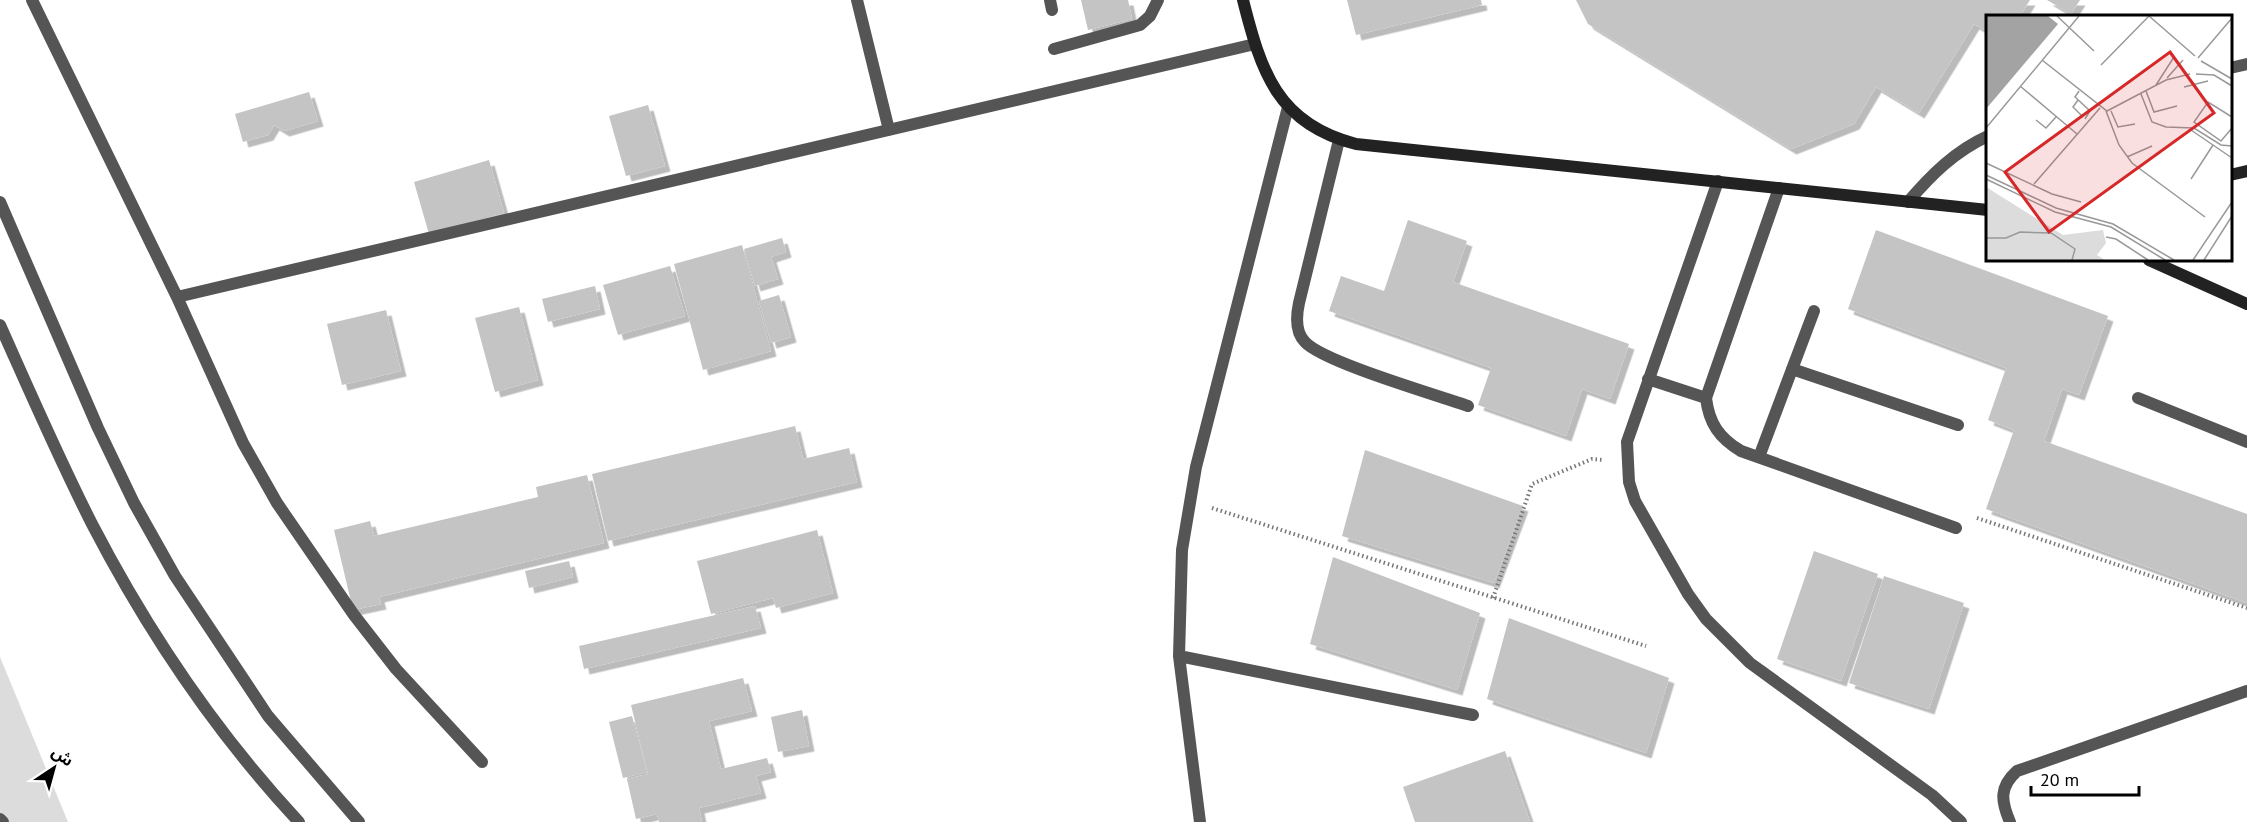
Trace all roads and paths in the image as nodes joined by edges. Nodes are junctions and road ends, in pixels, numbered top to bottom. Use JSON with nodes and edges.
{"nodes":[{"id":1,"x":32,"y":0,"type":"edge"},
{"id":2,"x":857,"y":0,"type":"edge"},
{"id":3,"x":1158,"y":0,"type":"edge"},
{"id":4,"x":1243,"y":0,"type":"edge"},
{"id":5,"x":1255,"y":44,"type":"junction"},
{"id":6,"x":1054,"y":49,"type":"dead end"},
{"id":7,"x":2247,"y":64,"type":"edge"},
{"id":8,"x":2232,"y":68,"type":"edge"},
{"id":9,"x":1288,"y":107,"type":"junction"},
{"id":10,"x":889,"y":129,"type":"junction"},
{"id":11,"x":1986,"y":137,"type":"edge"},
{"id":12,"x":1339,"y":140,"type":"junction"},
{"id":13,"x":2247,"y":171,"type":"edge"},
{"id":14,"x":2232,"y":175,"type":"edge"},
{"id":15,"x":1718,"y":181,"type":"junction"},
{"id":16,"x":1779,"y":188,"type":"junction"},
{"id":17,"x":1908,"y":201,"type":"junction"},
{"id":18,"x":0,"y":202,"type":"edge"},
{"id":19,"x":1986,"y":210,"type":"edge"},
{"id":20,"x":2152,"y":261,"type":"edge"},
{"id":21,"x":177,"y":297,"type":"junction"},
{"id":22,"x":2247,"y":304,"type":"edge"},
{"id":23,"x":1814,"y":311,"type":"dead end"},
{"id":24,"x":0,"y":325,"type":"edge"},
{"id":25,"x":1792,"y":369,"type":"junction"},
{"id":26,"x":1648,"y":379,"type":"junction"},
{"id":27,"x":1706,"y":398,"type":"junction"},
{"id":28,"x":2138,"y":398,"type":"dead end"},
{"id":29,"x":1468,"y":406,"type":"dead end"},
{"id":30,"x":1958,"y":425,"type":"dead end"},
{"id":31,"x":2247,"y":441,"type":"edge"},
{"id":32,"x":1760,"y":457,"type":"junction"},
{"id":33,"x":1626,"y":462,"type":"junction"},
{"id":34,"x":1189,"y":501,"type":"junction"},
{"id":35,"x":1956,"y":528,"type":"joint"},
{"id":36,"x":1493,"y":598,"type":"junction"},
{"id":37,"x":2247,"y":608,"type":"edge"},
{"id":38,"x":1646,"y":646,"type":"dead end"},
{"id":39,"x":1179,"y":656,"type":"junction"},
{"id":40,"x":2247,"y":691,"type":"edge"},
{"id":41,"x":1473,"y":715,"type":"dead end"},
{"id":42,"x":482,"y":762,"type":"dead end"},
{"id":43,"x":299,"y":822,"type":"edge"},
{"id":44,"x":359,"y":822,"type":"edge"},
{"id":45,"x":1200,"y":822,"type":"edge"},
{"id":46,"x":1960,"y":822,"type":"edge"},
{"id":47,"x":2010,"y":822,"type":"edge"}],
"edges":[{"from":1,"to":21,"type":"street"},
{"from":2,"to":10,"type":"street"},
{"from":3,"to":6,"type":"street"},
{"from":4,"to":5,"type":"street"},
{"from":5,"to":9,"type":"street"},
{"from":5,"to":10,"type":"street"},
{"from":7,"to":8,"type":"street"},
{"from":9,"to":12,"type":"street"},
{"from":9,"to":34,"type":"street"},
{"from":10,"to":21,"type":"street"},
{"from":11,"to":17,"type":"street"},
{"from":12,"to":15,"type":"street"},
{"from":12,"to":29,"type":"street"},
{"from":13,"to":14,"type":"street"},
{"from":15,"to":16,"type":"street"},
{"from":15,"to":26,"type":"street"},
{"from":16,"to":17,"type":"street"},
{"from":16,"to":27,"type":"street"},
{"from":17,"to":19,"type":"street"},
{"from":18,"to":44,"type":"street"},
{"from":20,"to":22,"type":"street"},
{"from":21,"to":42,"type":"street"},
{"from":23,"to":25,"type":"street"},
{"from":24,"to":43,"type":"street"},
{"from":25,"to":30,"type":"street"},
{"from":25,"to":32,"type":"street"},
{"from":26,"to":27,"type":"street"},
{"from":26,"to":33,"type":"street"},
{"from":27,"to":32,"type":"street"},
{"from":28,"to":31,"type":"street"},
{"from":32,"to":35,"type":"street"},
{"from":33,"to":36,"type":"path"},
{"from":33,"to":46,"type":"street"},
{"from":34,"to":36,"type":"path"},
{"from":34,"to":39,"type":"street"},
{"from":35,"to":37,"type":"path"},
{"from":36,"to":38,"type":"path"},
{"from":39,"to":41,"type":"street"},
{"from":39,"to":45,"type":"street"},
{"from":40,"to":47,"type":"street"}]}
